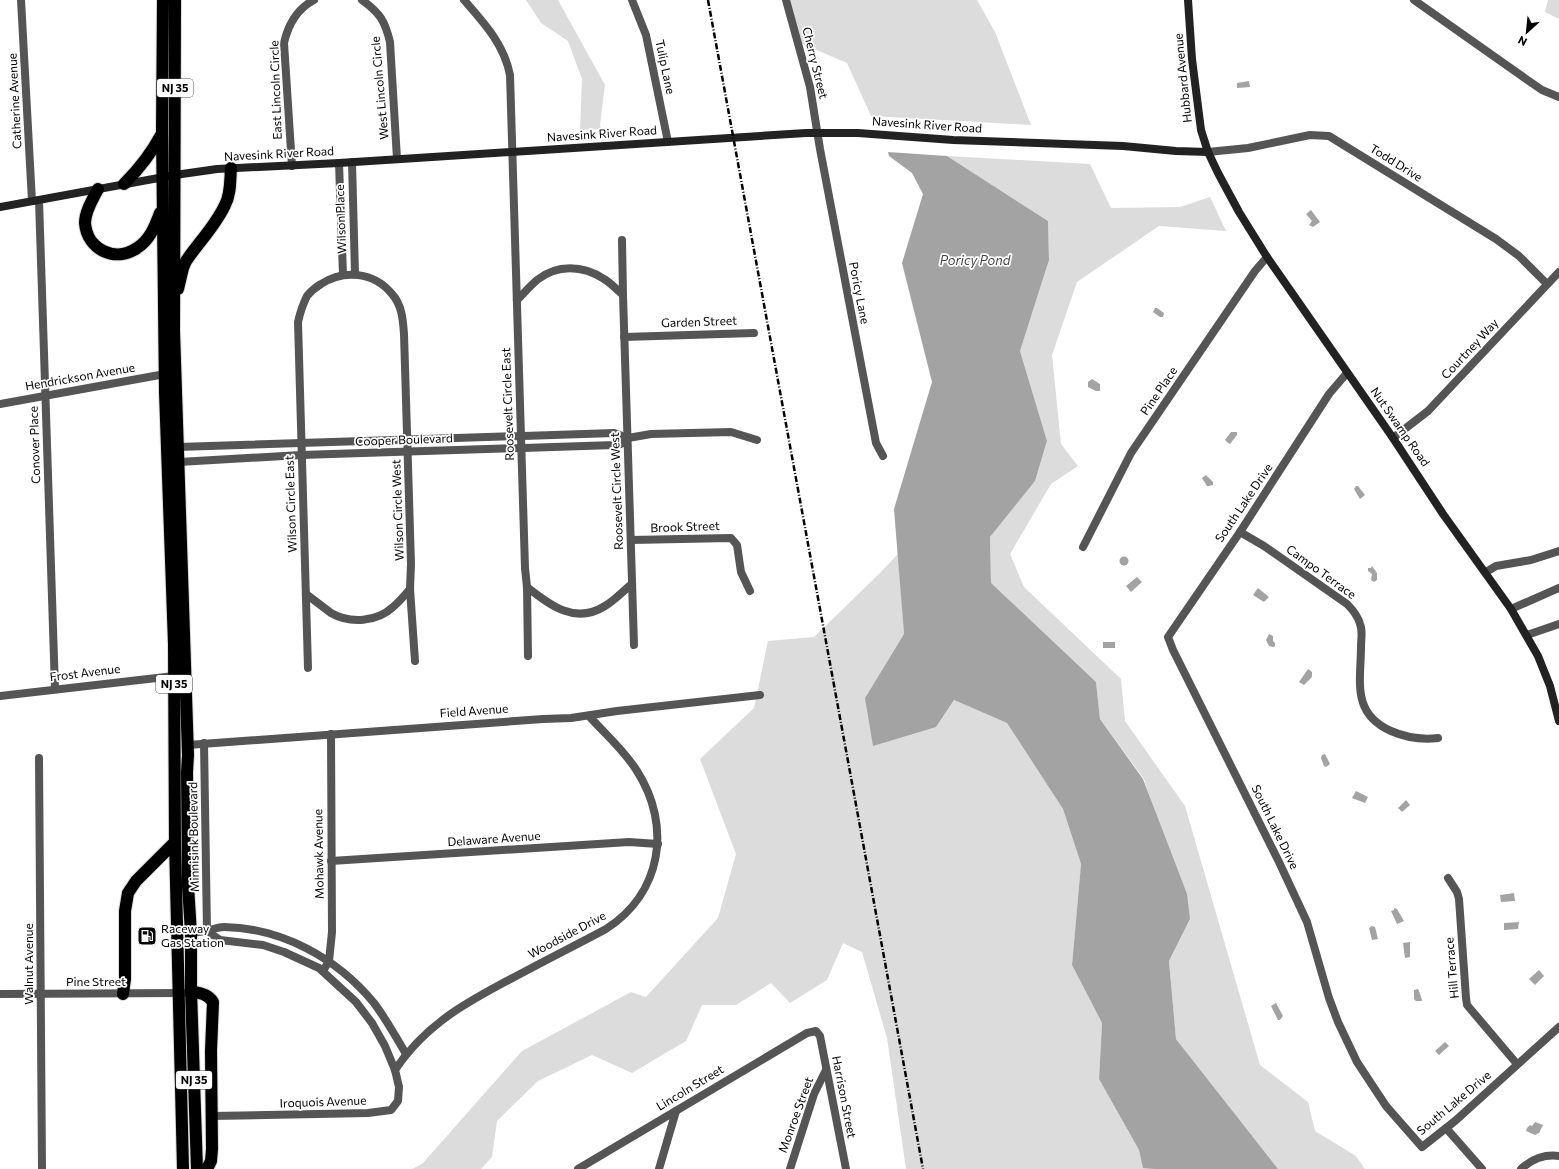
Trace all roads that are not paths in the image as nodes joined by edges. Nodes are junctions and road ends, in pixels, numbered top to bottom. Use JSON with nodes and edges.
{"nodes":[{"id":1,"x":21,"y":0,"type":"edge"},
{"id":2,"x":163,"y":0,"type":"edge"},
{"id":3,"x":175,"y":0,"type":"edge"},
{"id":4,"x":314,"y":0,"type":"edge"},
{"id":5,"x":362,"y":0,"type":"edge"},
{"id":6,"x":464,"y":0,"type":"edge"},
{"id":7,"x":632,"y":0,"type":"edge"},
{"id":8,"x":786,"y":0,"type":"edge"},
{"id":9,"x":1188,"y":0,"type":"edge"},
{"id":10,"x":1414,"y":0,"type":"edge"},
{"id":11,"x":1559,"y":96,"type":"edge"},
{"id":12,"x":162,"y":132,"type":"junction"},
{"id":13,"x":818,"y":133,"type":"junction"},
{"id":14,"x":668,"y":142,"type":"junction"},
{"id":15,"x":512,"y":152,"type":"junction"},
{"id":16,"x":1208,"y":152,"type":"junction"},
{"id":17,"x":397,"y":159,"type":"junction"},
{"id":18,"x":352,"y":162,"type":"junction"},
{"id":19,"x":339,"y":163,"type":"junction"},
{"id":20,"x":292,"y":166,"type":"junction"},
{"id":21,"x":231,"y":168,"type":"junction"},
{"id":22,"x":175,"y":175,"type":"junction"},
{"id":23,"x":163,"y":178,"type":"junction"},
{"id":24,"x":124,"y":184,"type":"junction"},
{"id":25,"x":98,"y":189,"type":"junction"},
{"id":26,"x":36,"y":200,"type":"junction"},
{"id":27,"x":163,"y":204,"type":"junction"},
{"id":28,"x":0,"y":207,"type":"edge"},
{"id":29,"x":622,"y":240,"type":"dead end"},
{"id":30,"x":1267,"y":257,"type":"junction"},
{"id":31,"x":1559,"y":272,"type":"edge"},
{"id":32,"x":355,"y":274,"type":"junction"},
{"id":33,"x":343,"y":275,"type":"junction"},
{"id":34,"x":1547,"y":284,"type":"junction"},
{"id":35,"x":623,"y":295,"type":"junction"},
{"id":36,"x":517,"y":300,"type":"junction"},
{"id":37,"x":174,"y":307,"type":"junction"},
{"id":38,"x":754,"y":333,"type":"dead end"},
{"id":39,"x":624,"y":337,"type":"junction"},
{"id":40,"x":1347,"y":373,"type":"junction"},
{"id":41,"x":165,"y":374,"type":"junction"},
{"id":42,"x":45,"y":395,"type":"junction"},
{"id":43,"x":0,"y":404,"type":"edge"},
{"id":44,"x":521,"y":436,"type":"junction"},
{"id":45,"x":628,"y":438,"type":"junction"},
{"id":46,"x":1393,"y":438,"type":"junction"},
{"id":47,"x":408,"y":439,"type":"junction"},
{"id":48,"x":757,"y":440,"type":"dead end"},
{"id":49,"x":301,"y":443,"type":"junction"},
{"id":50,"x":178,"y":447,"type":"junction"},
{"id":51,"x":521,"y":448,"type":"junction"},
{"id":52,"x":408,"y":452,"type":"junction"},
{"id":53,"x":302,"y":455,"type":"junction"},
{"id":54,"x":883,"y":456,"type":"dead end"},
{"id":55,"x":179,"y":462,"type":"junction"},
{"id":56,"x":1240,"y":532,"type":"junction"},
{"id":57,"x":631,"y":540,"type":"junction"},
{"id":58,"x":1083,"y":547,"type":"dead end"},
{"id":59,"x":1559,"y":551,"type":"edge"},
{"id":60,"x":1486,"y":572,"type":"junction"},
{"id":61,"x":632,"y":584,"type":"junction"},
{"id":62,"x":527,"y":587,"type":"junction"},
{"id":63,"x":1559,"y":588,"type":"edge"},
{"id":64,"x":410,"y":589,"type":"junction"},
{"id":65,"x":750,"y":591,"type":"dead end"},
{"id":66,"x":306,"y":594,"type":"junction"},
{"id":67,"x":1511,"y":609,"type":"junction"},
{"id":68,"x":1559,"y":624,"type":"edge"},
{"id":69,"x":1527,"y":635,"type":"junction"},
{"id":70,"x":634,"y":645,"type":"dead end"},
{"id":71,"x":528,"y":656,"type":"dead end"},
{"id":72,"x":414,"y":661,"type":"dead end"},
{"id":73,"x":308,"y":668,"type":"dead end"},
{"id":74,"x":174,"y":676,"type":"junction"},
{"id":75,"x":55,"y":689,"type":"junction"},
{"id":76,"x":760,"y":695,"type":"dead end"},
{"id":77,"x":0,"y":696,"type":"edge"},
{"id":78,"x":589,"y":716,"type":"junction"},
{"id":79,"x":1559,"y":721,"type":"edge"},
{"id":80,"x":331,"y":734,"type":"junction"},
{"id":81,"x":1438,"y":738,"type":"dead end"},
{"id":82,"x":204,"y":743,"type":"junction"},
{"id":83,"x":188,"y":744,"type":"junction"},
{"id":84,"x":39,"y":758,"type":"dead end"},
{"id":85,"x":175,"y":842,"type":"junction"},
{"id":86,"x":658,"y":844,"type":"junction"},
{"id":87,"x":331,"y":861,"type":"junction"},
{"id":88,"x":1448,"y":878,"type":"dead end"},
{"id":89,"x":207,"y":931,"type":"junction"},
{"id":90,"x":191,"y":932,"type":"junction"},
{"id":91,"x":329,"y":961,"type":"junction"},
{"id":92,"x":323,"y":971,"type":"junction"},
{"id":93,"x":191,"y":991,"type":"junction"},
{"id":94,"x":0,"y":994,"type":"edge"},
{"id":95,"x":41,"y":994,"type":"junction"},
{"id":96,"x":123,"y":994,"type":"junction"},
{"id":97,"x":178,"y":994,"type":"junction"},
{"id":98,"x":1559,"y":1027,"type":"edge"},
{"id":99,"x":816,"y":1031,"type":"joint"},
{"id":100,"x":406,"y":1054,"type":"junction"},
{"id":101,"x":1518,"y":1064,"type":"junction"},
{"id":102,"x":395,"y":1070,"type":"junction"},
{"id":103,"x":826,"y":1070,"type":"junction"},
{"id":104,"x":676,"y":1112,"type":"junction"},
{"id":105,"x":212,"y":1116,"type":"junction"},
{"id":106,"x":1446,"y":1128,"type":"junction"},
{"id":107,"x":1559,"y":1156,"type":"edge"},
{"id":108,"x":42,"y":1169,"type":"edge"},
{"id":109,"x":183,"y":1169,"type":"edge"},
{"id":110,"x":197,"y":1169,"type":"edge"},
{"id":111,"x":207,"y":1169,"type":"edge"},
{"id":112,"x":578,"y":1169,"type":"edge"},
{"id":113,"x":659,"y":1169,"type":"edge"},
{"id":114,"x":790,"y":1169,"type":"edge"},
{"id":115,"x":846,"y":1169,"type":"edge"},
{"id":116,"x":1482,"y":1169,"type":"edge"},
{"id":117,"x":1521,"y":1169,"type":"edge"}],
"edges":[{"from":1,"to":26,"type":"street","name":"Catherine Avenue"},
{"from":2,"to":12,"type":"highway","number":"NJ 35"},
{"from":3,"to":22,"type":"highway","number":"NJ 35"},
{"from":4,"to":20,"type":"street","name":"East Lincoln Circle"},
{"from":5,"to":17,"type":"street","name":"West Lincoln Circle"},
{"from":6,"to":15,"type":"street","name":"Roosevelt Circle East"},
{"from":7,"to":14,"type":"street","name":"Tulip Lane"},
{"from":8,"to":13,"type":"street","name":"Cherry Street"},
{"from":9,"to":16,"type":"main road","name":"Hubbard Avenue"},
{"from":10,"to":11,"type":"street"},
{"from":12,"to":23,"type":"highway","number":"NJ 35"},
{"from":12,"to":24,"type":"highway"},
{"from":13,"to":14,"type":"main road","name":"Navesink River Road"},
{"from":13,"to":16,"type":"main road","name":"Navesink River Road"},
{"from":13,"to":54,"type":"street","name":"Poricy Lane"},
{"from":14,"to":15,"type":"main road","name":"Navesink River Road"},
{"from":15,"to":17,"type":"main road","name":"Navesink River Road"},
{"from":15,"to":36,"type":"street","name":"Roosevelt Circle East"},
{"from":16,"to":30,"type":"main road","name":"Nut Swamp Road"},
{"from":16,"to":34,"type":"street","name":"Todd Drive"},
{"from":17,"to":18,"type":"main road","name":"Navesink River Road"},
{"from":18,"to":19,"type":"main road","name":"Navesink River Road"},
{"from":18,"to":32,"type":"street","name":"Wilson Place"},
{"from":19,"to":20,"type":"main road","name":"Navesink River Road"},
{"from":19,"to":33,"type":"street","name":"Wilson Place"},
{"from":20,"to":21,"type":"main road","name":"Navesink River Road"},
{"from":21,"to":22,"type":"main road","name":"Navesink River Road"},
{"from":21,"to":37,"type":"highway"},
{"from":22,"to":23,"type":"main road","name":"Navesink River Road"},
{"from":22,"to":37,"type":"highway","number":"NJ 35"},
{"from":23,"to":24,"type":"main road","name":"Navesink River Road"},
{"from":23,"to":27,"type":"highway","number":"NJ 35"},
{"from":24,"to":25,"type":"main road","name":"Navesink River Road"},
{"from":25,"to":26,"type":"main road","name":"Navesink River Road"},
{"from":25,"to":27,"type":"highway"},
{"from":26,"to":28,"type":"main road","name":"Navesink River Road"},
{"from":26,"to":42,"type":"street","name":"Conover Place"},
{"from":27,"to":41,"type":"highway","number":"NJ 35"},
{"from":29,"to":35,"type":"street"},
{"from":30,"to":40,"type":"main road","name":"Nut Swamp Road"},
{"from":30,"to":58,"type":"street","name":"Pine Place"},
{"from":31,"to":34,"type":"street","name":"Courtney Way"},
{"from":32,"to":33,"type":"street","name":"Wilson Circle East"},
{"from":32,"to":47,"type":"street","name":"Wilson Circle West"},
{"from":33,"to":49,"type":"street","name":"Wilson Circle East"},
{"from":34,"to":46,"type":"street","name":"Courtney Way"},
{"from":35,"to":36,"type":"street"},
{"from":35,"to":39,"type":"street","name":"Roosevelt Circle West"},
{"from":36,"to":44,"type":"street","name":"Roosevelt Circle East"},
{"from":37,"to":50,"type":"highway","number":"NJ 35"},
{"from":38,"to":39,"type":"street","name":"Garden Street"},
{"from":39,"to":45,"type":"street","name":"Roosevelt Circle West"},
{"from":40,"to":46,"type":"main road","name":"Nut Swamp Road"},
{"from":40,"to":56,"type":"street","name":"South Lake Drive"},
{"from":41,"to":42,"type":"street","name":"Hendrickson Avenue"},
{"from":41,"to":74,"type":"highway","number":"NJ 35"},
{"from":42,"to":43,"type":"street","name":"Hendrickson Avenue"},
{"from":42,"to":75,"type":"street","name":"Conover Place"},
{"from":44,"to":45,"type":"street","name":"Cooper Boulevard"},
{"from":44,"to":47,"type":"street","name":"Cooper Boulevard"},
{"from":44,"to":51,"type":"street","name":"Roosevelt Circle East"},
{"from":45,"to":48,"type":"street","name":"Cooper Boulevard"},
{"from":45,"to":51,"type":"street","name":"Cooper Boulevard"},
{"from":45,"to":57,"type":"street","name":"Roosevelt Circle West"},
{"from":46,"to":60,"type":"main road","name":"Nut Swamp Road"},
{"from":47,"to":49,"type":"street","name":"Cooper Boulevard"},
{"from":47,"to":52,"type":"street","name":"Wilson Circle West"},
{"from":49,"to":50,"type":"street","name":"Cooper Boulevard"},
{"from":49,"to":53,"type":"street","name":"Wilson Circle East"},
{"from":50,"to":55,"type":"highway","number":"NJ 35"},
{"from":51,"to":52,"type":"street","name":"Cooper Boulevard"},
{"from":51,"to":62,"type":"street","name":"Roosevelt Circle East"},
{"from":52,"to":53,"type":"street","name":"Cooper Boulevard"},
{"from":52,"to":64,"type":"street","name":"Wilson Circle West"},
{"from":53,"to":55,"type":"street","name":"Cooper Boulevard"},
{"from":53,"to":66,"type":"street","name":"Wilson Circle East"},
{"from":55,"to":83,"type":"highway","number":"NJ 35"},
{"from":56,"to":81,"type":"street","name":"Campo Terrace"},
{"from":56,"to":106,"type":"street","name":"South Lake Drive"},
{"from":57,"to":61,"type":"street","name":"Roosevelt Circle West"},
{"from":57,"to":65,"type":"street","name":"Brook Street"},
{"from":59,"to":60,"type":"street"},
{"from":60,"to":67,"type":"main road","name":"Nut Swamp Road"},
{"from":61,"to":62,"type":"street"},
{"from":61,"to":70,"type":"street","name":"Roosevelt Circle West"},
{"from":62,"to":71,"type":"street","name":"Roosevelt Circle East"},
{"from":63,"to":67,"type":"street"},
{"from":64,"to":66,"type":"street"},
{"from":64,"to":72,"type":"street","name":"Wilson Circle West"},
{"from":66,"to":73,"type":"street","name":"Wilson Circle East"},
{"from":67,"to":69,"type":"main road","name":"Nut Swamp Road"},
{"from":68,"to":69,"type":"street"},
{"from":69,"to":79,"type":"main road","name":"Nut Swamp Road"},
{"from":74,"to":75,"type":"street","name":"Frost Avenue"},
{"from":74,"to":85,"type":"highway","number":"NJ 35"},
{"from":75,"to":77,"type":"street","name":"Frost Avenue"},
{"from":76,"to":78,"type":"street","name":"Field Avenue"},
{"from":78,"to":80,"type":"street","name":"Field Avenue"},
{"from":78,"to":86,"type":"street","name":"Woodside Drive"},
{"from":80,"to":82,"type":"street","name":"Field Avenue"},
{"from":80,"to":87,"type":"street","name":"Mohawk Avenue"},
{"from":82,"to":83,"type":"street","name":"Field Avenue"},
{"from":82,"to":89,"type":"street","name":"Minnisink Boulevard"},
{"from":83,"to":90,"type":"highway","number":"NJ 35"},
{"from":84,"to":95,"type":"street","name":"Walnut Avenue"},
{"from":85,"to":96,"type":"highway"},
{"from":85,"to":97,"type":"highway","number":"NJ 35"},
{"from":86,"to":87,"type":"street","name":"Delaware Avenue"},
{"from":86,"to":100,"type":"street","name":"Woodside Drive"},
{"from":87,"to":91,"type":"street","name":"Mohawk Avenue"},
{"from":88,"to":101,"type":"street","name":"Hill Terrace"},
{"from":89,"to":90,"type":"street"},
{"from":89,"to":91,"type":"street"},
{"from":89,"to":92,"type":"street"},
{"from":90,"to":93,"type":"highway","number":"NJ 35"},
{"from":91,"to":92,"type":"street","name":"Mohawk Avenue"},
{"from":91,"to":100,"type":"street"},
{"from":92,"to":102,"type":"street"},
{"from":93,"to":97,"type":"street","name":"Pine Street"},
{"from":93,"to":105,"type":"highway"},
{"from":93,"to":110,"type":"highway","number":"NJ 35"},
{"from":94,"to":95,"type":"street","name":"Pine Street"},
{"from":95,"to":96,"type":"street","name":"Pine Street"},
{"from":95,"to":108,"type":"street","name":"Walnut Avenue"},
{"from":96,"to":97,"type":"street","name":"Pine Street"},
{"from":97,"to":109,"type":"highway","number":"NJ 35"},
{"from":98,"to":101,"type":"street","name":"South Lake Drive"},
{"from":99,"to":103,"type":"street","name":"Harrison Street"},
{"from":99,"to":104,"type":"street","name":"Lincoln Street"},
{"from":100,"to":102,"type":"street","name":"Woodside Drive"},
{"from":101,"to":106,"type":"street","name":"South Lake Drive"},
{"from":102,"to":105,"type":"street","name":"Iroquois Avenue"},
{"from":103,"to":114,"type":"street","name":"Monroe Street"},
{"from":103,"to":115,"type":"street","name":"Harrison Street"},
{"from":104,"to":112,"type":"street","name":"Lincoln Street"},
{"from":104,"to":113,"type":"street"},
{"from":105,"to":111,"type":"highway"},
{"from":106,"to":116,"type":"street"},
{"from":107,"to":117,"type":"street"}]}
